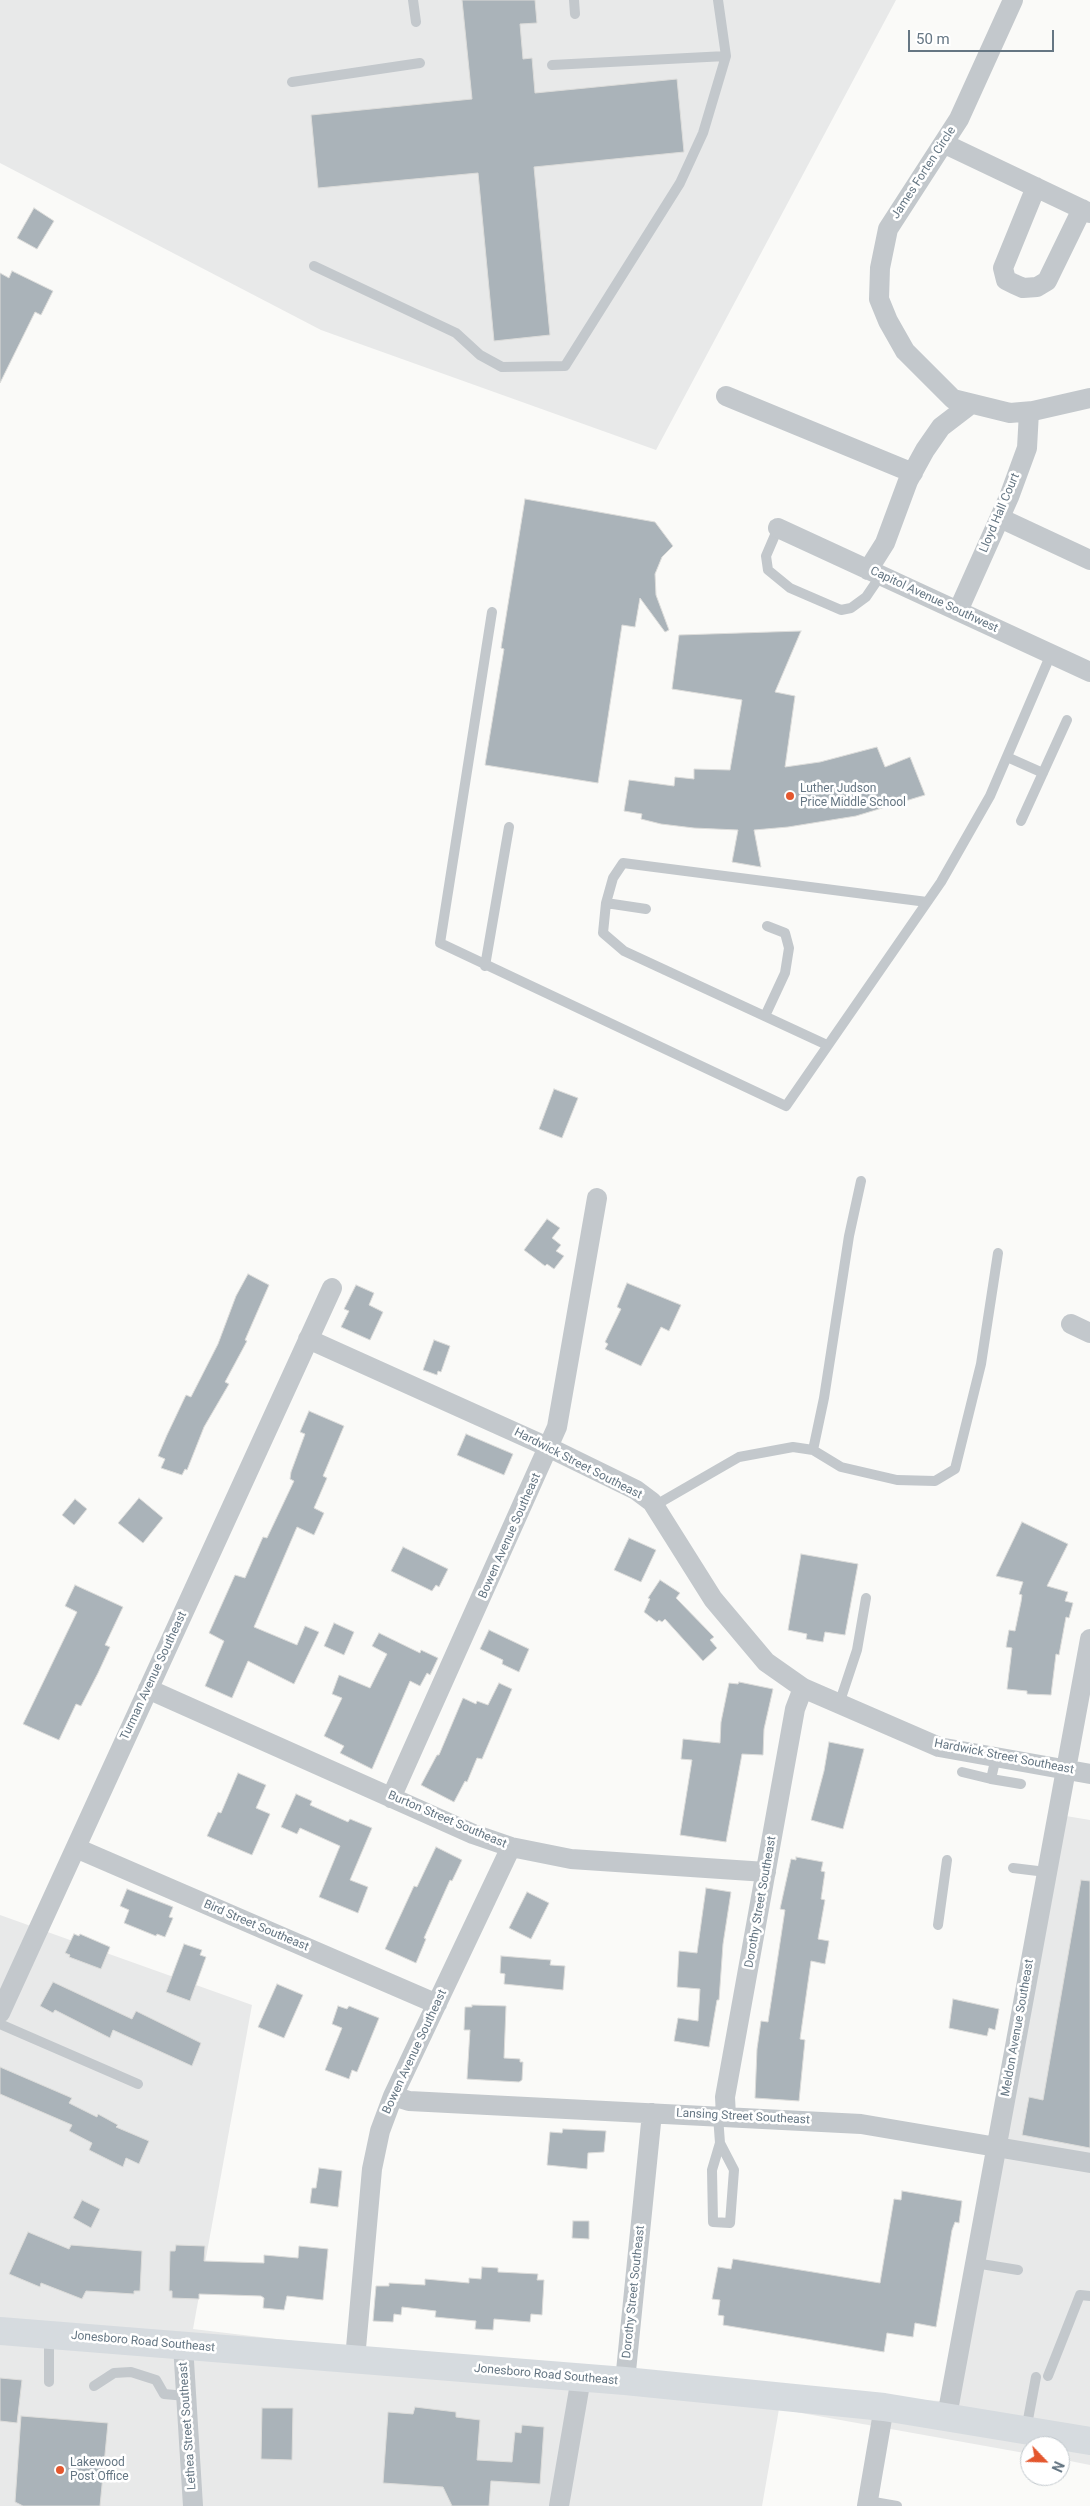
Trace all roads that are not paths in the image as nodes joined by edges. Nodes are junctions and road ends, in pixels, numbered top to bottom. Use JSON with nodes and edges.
{"nodes":[{"id":1,"x":413,"y":0,"type":"edge"},
{"id":2,"x":574,"y":0,"type":"edge"},
{"id":3,"x":718,"y":0,"type":"edge"},
{"id":4,"x":1013,"y":0,"type":"edge"},
{"id":5,"x":575,"y":14,"type":"dead end"},
{"id":6,"x":416,"y":22,"type":"dead end"},
{"id":7,"x":726,"y":56,"type":"junction"},
{"id":8,"x":420,"y":63,"type":"dead end"},
{"id":9,"x":552,"y":65,"type":"dead end"},
{"id":10,"x":292,"y":82,"type":"dead end"},
{"id":11,"x":945,"y":144,"type":"junction"},
{"id":12,"x":1036,"y":187,"type":"junction"},
{"id":13,"x":1086,"y":211,"type":"edge"},
{"id":14,"x":314,"y":266,"type":"dead end"},
{"id":15,"x":726,"y":396,"type":"dead end"},
{"id":16,"x":1090,"y":398,"type":"edge"},
{"id":17,"x":971,"y":404,"type":"junction"},
{"id":18,"x":1029,"y":412,"type":"junction"},
{"id":19,"x":913,"y":472,"type":"junction"},
{"id":20,"x":1000,"y":518,"type":"junction"},
{"id":21,"x":778,"y":528,"type":"joint"},
{"id":22,"x":1090,"y":560,"type":"edge"},
{"id":23,"x":875,"y":572,"type":"junction"},
{"id":24,"x":958,"y":611,"type":"junction"},
{"id":25,"x":492,"y":612,"type":"dead end"},
{"id":26,"x":1051,"y":654,"type":"junction"},
{"id":27,"x":1090,"y":672,"type":"edge"},
{"id":28,"x":1067,"y":720,"type":"dead end"},
{"id":29,"x":1007,"y":757,"type":"junction"},
{"id":30,"x":1043,"y":773,"type":"junction"},
{"id":31,"x":1021,"y":821,"type":"dead end"},
{"id":32,"x":509,"y":827,"type":"dead end"},
{"id":33,"x":927,"y":902,"type":"junction"},
{"id":34,"x":606,"y":903,"type":"junction"},
{"id":35,"x":646,"y":908,"type":"dead end"},
{"id":36,"x":767,"y":926,"type":"dead end"},
{"id":37,"x":485,"y":966,"type":"junction"},
{"id":38,"x":766,"y":1016,"type":"junction"},
{"id":39,"x":827,"y":1045,"type":"junction"},
{"id":40,"x":861,"y":1181,"type":"dead end"},
{"id":41,"x":597,"y":1198,"type":"dead end"},
{"id":42,"x":998,"y":1253,"type":"dead end"},
{"id":43,"x":332,"y":1288,"type":"dead end"},
{"id":44,"x":1071,"y":1324,"type":"dead end"},
{"id":45,"x":1090,"y":1333,"type":"edge"},
{"id":46,"x":308,"y":1339,"type":"junction"},
{"id":47,"x":550,"y":1448,"type":"junction"},
{"id":48,"x":813,"y":1450,"type":"junction"},
{"id":49,"x":654,"y":1506,"type":"junction"},
{"id":50,"x":866,"y":1598,"type":"dead end"},
{"id":51,"x":1090,"y":1639,"type":"edge"},
{"id":52,"x":803,"y":1688,"type":"junction"},
{"id":53,"x":148,"y":1689,"type":"junction"},
{"id":54,"x":839,"y":1704,"type":"junction"},
{"id":55,"x":996,"y":1757,"type":"junction"},
{"id":56,"x":1064,"y":1770,"type":"junction"},
{"id":57,"x":962,"y":1772,"type":"dead end"},
{"id":58,"x":1090,"y":1774,"type":"edge"},
{"id":59,"x":991,"y":1779,"type":"junction"},
{"id":60,"x":1022,"y":1784,"type":"dead end"},
{"id":61,"x":391,"y":1798,"type":"junction"},
{"id":62,"x":511,"y":1847,"type":"junction"},
{"id":63,"x":76,"y":1848,"type":"junction"},
{"id":64,"x":947,"y":1860,"type":"dead end"},
{"id":65,"x":1012,"y":1868,"type":"dead end"},
{"id":66,"x":766,"y":1872,"type":"junction"},
{"id":67,"x":1046,"y":1872,"type":"junction"},
{"id":68,"x":938,"y":1925,"type":"dead end"},
{"id":69,"x":437,"y":2004,"type":"junction"},
{"id":70,"x":0,"y":2013,"type":"edge"},
{"id":71,"x":0,"y":2024,"type":"edge"},
{"id":72,"x":138,"y":2084,"type":"dead end"},
{"id":73,"x":393,"y":2096,"type":"junction"},
{"id":74,"x":652,"y":2113,"type":"junction"},
{"id":75,"x":722,"y":2116,"type":"junction"},
{"id":76,"x":720,"y":2143,"type":"junction"},
{"id":77,"x":996,"y":2146,"type":"junction"},
{"id":78,"x":1090,"y":2163,"type":"edge"},
{"id":79,"x":975,"y":2263,"type":"junction"},
{"id":80,"x":1018,"y":2270,"type":"dead end"},
{"id":81,"x":1090,"y":2296,"type":"edge"},
{"id":82,"x":0,"y":2331,"type":"edge"},
{"id":83,"x":49,"y":2335,"type":"junction"},
{"id":84,"x":183,"y":2345,"type":"junction"},
{"id":85,"x":355,"y":2359,"type":"junction"},
{"id":86,"x":1048,"y":2376,"type":"dead end"},
{"id":87,"x":1036,"y":2377,"type":"dead end"},
{"id":88,"x":581,"y":2378,"type":"junction"},
{"id":89,"x":625,"y":2381,"type":"junction"},
{"id":90,"x":49,"y":2382,"type":"dead end"},
{"id":91,"x":94,"y":2386,"type":"dead end"},
{"id":92,"x":186,"y":2396,"type":"junction"},
{"id":93,"x":884,"y":2407,"type":"junction"},
{"id":94,"x":947,"y":2416,"type":"junction"},
{"id":95,"x":1026,"y":2430,"type":"junction"},
{"id":96,"x":1090,"y":2441,"type":"edge"},
{"id":97,"x":868,"y":2504,"type":"edge"},
{"id":98,"x":193,"y":2506,"type":"edge"},
{"id":99,"x":559,"y":2506,"type":"edge"},
{"id":100,"x":897,"y":2506,"type":"edge"}],
"edges":[{"from":1,"to":6,"type":"lane"},
{"from":2,"to":5,"type":"lane"},
{"from":3,"to":7,"type":"lane"},
{"from":4,"to":11,"type":"street","name":"James Forten Circle"},
{"from":7,"to":9,"type":"lane"},
{"from":7,"to":14,"type":"lane"},
{"from":8,"to":10,"type":"lane"},
{"from":11,"to":12,"type":"street"},
{"from":11,"to":17,"type":"street","name":"James Forten Circle"},
{"from":12,"to":13,"type":"street"},
{"from":12,"to":13,"type":"street"},
{"from":15,"to":19,"type":"street"},
{"from":16,"to":18,"type":"street","name":"James Forten Circle"},
{"from":17,"to":18,"type":"street","name":"James Forten Circle"},
{"from":17,"to":19,"type":"street"},
{"from":18,"to":20,"type":"street","name":"Lloyd Hall Court"},
{"from":19,"to":23,"type":"street"},
{"from":20,"to":22,"type":"street"},
{"from":20,"to":24,"type":"street","name":"Lloyd Hall Court"},
{"from":21,"to":23,"type":"street","name":"Capitol Avenue Southwest"},
{"from":21,"to":23,"type":"lane"},
{"from":23,"to":24,"type":"street","name":"Capitol Avenue Southwest"},
{"from":24,"to":26,"type":"street","name":"Capitol Avenue Southwest"},
{"from":25,"to":37,"type":"lane"},
{"from":26,"to":27,"type":"street","name":"Capitol Avenue Southwest"},
{"from":26,"to":29,"type":"lane"},
{"from":28,"to":30,"type":"lane"},
{"from":29,"to":30,"type":"lane"},
{"from":29,"to":33,"type":"lane"},
{"from":30,"to":31,"type":"lane"},
{"from":32,"to":37,"type":"lane"},
{"from":33,"to":34,"type":"lane"},
{"from":33,"to":39,"type":"lane"},
{"from":34,"to":35,"type":"lane"},
{"from":34,"to":38,"type":"lane"},
{"from":36,"to":38,"type":"lane"},
{"from":37,"to":39,"type":"lane"},
{"from":38,"to":39,"type":"lane"},
{"from":40,"to":48,"type":"lane"},
{"from":41,"to":47,"type":"street","name":"Bowen Avenue Southeast"},
{"from":42,"to":48,"type":"lane"},
{"from":43,"to":46,"type":"street","name":"Turman Avenue Southeast"},
{"from":44,"to":45,"type":"street"},
{"from":46,"to":47,"type":"street","name":"Hardwick Street Southeast"},
{"from":46,"to":53,"type":"street","name":"Turman Avenue Southeast"},
{"from":47,"to":49,"type":"street","name":"Hardwick Street Southeast"},
{"from":47,"to":61,"type":"street","name":"Bowen Avenue Southeast"},
{"from":48,"to":49,"type":"lane"},
{"from":49,"to":52,"type":"street","name":"Hardwick Street Southeast"},
{"from":50,"to":54,"type":"lane"},
{"from":51,"to":56,"type":"street","name":"Meldon Avenue Southeast"},
{"from":52,"to":54,"type":"street","name":"Hardwick Street Southeast"},
{"from":52,"to":66,"type":"street","name":"Dorothy Street Southeast"},
{"from":53,"to":61,"type":"street","name":"Burton Street Southeast"},
{"from":53,"to":63,"type":"street","name":"Turman Avenue Southeast"},
{"from":54,"to":55,"type":"street","name":"Hardwick Street Southeast"},
{"from":55,"to":56,"type":"street","name":"Hardwick Street Southeast"},
{"from":55,"to":59,"type":"lane"},
{"from":56,"to":58,"type":"street","name":"Hardwick Street Southeast"},
{"from":56,"to":67,"type":"street","name":"Meldon Avenue Southeast"},
{"from":57,"to":59,"type":"lane"},
{"from":59,"to":60,"type":"lane"},
{"from":61,"to":62,"type":"street","name":"Burton Street Southeast"},
{"from":62,"to":66,"type":"street","name":"Burton Street Southeast"},
{"from":62,"to":69,"type":"street","name":"Bowen Avenue Southeast"},
{"from":63,"to":69,"type":"street","name":"Bird Street Southeast"},
{"from":63,"to":70,"type":"street","name":"Turman Avenue Southeast"},
{"from":64,"to":68,"type":"lane"},
{"from":65,"to":67,"type":"lane"},
{"from":66,"to":75,"type":"street","name":"Dorothy Street Southeast"},
{"from":67,"to":77,"type":"street","name":"Meldon Avenue Southeast"},
{"from":69,"to":73,"type":"street","name":"Bowen Avenue Southeast"},
{"from":71,"to":72,"type":"lane"},
{"from":73,"to":74,"type":"street","name":"Lansing Street Southeast"},
{"from":73,"to":85,"type":"street","name":"Bowen Avenue Southeast"},
{"from":74,"to":75,"type":"street","name":"Lansing Street Southeast"},
{"from":74,"to":89,"type":"street","name":"Dorothy Street Southeast"},
{"from":75,"to":76,"type":"lane"},
{"from":75,"to":77,"type":"street","name":"Lansing Street Southeast"},
{"from":76,"to":76,"type":"lane"},
{"from":77,"to":78,"type":"street","name":"Lansing Street Southeast"},
{"from":77,"to":79,"type":"street","name":"Meldon Avenue Southeast"},
{"from":79,"to":80,"type":"lane"},
{"from":79,"to":94,"type":"street","name":"Meldon Avenue Southeast"},
{"from":81,"to":86,"type":"lane"},
{"from":82,"to":83,"type":"main road","name":"Jonesboro Road Southeast"},
{"from":83,"to":84,"type":"main road","name":"Jonesboro Road Southeast"},
{"from":83,"to":90,"type":"lane"},
{"from":84,"to":85,"type":"main road","name":"Jonesboro Road Southeast"},
{"from":84,"to":92,"type":"street","name":"Lethea Street Southeast"},
{"from":85,"to":88,"type":"main road","name":"Jonesboro Road Southeast"},
{"from":87,"to":95,"type":"lane"},
{"from":88,"to":89,"type":"main road","name":"Jonesboro Road Southeast"},
{"from":88,"to":99,"type":"street"},
{"from":89,"to":93,"type":"main road","name":"Jonesboro Road Southeast"},
{"from":91,"to":92,"type":"lane"},
{"from":92,"to":98,"type":"street","name":"Lethea Street Southeast"},
{"from":93,"to":94,"type":"main road","name":"Jonesboro Road Southeast"},
{"from":93,"to":97,"type":"street"},
{"from":94,"to":95,"type":"main road","name":"Jonesboro Road Southeast"},
{"from":95,"to":96,"type":"main road","name":"Jonesboro Road Southeast"},
{"from":97,"to":100,"type":"lane"}]}
